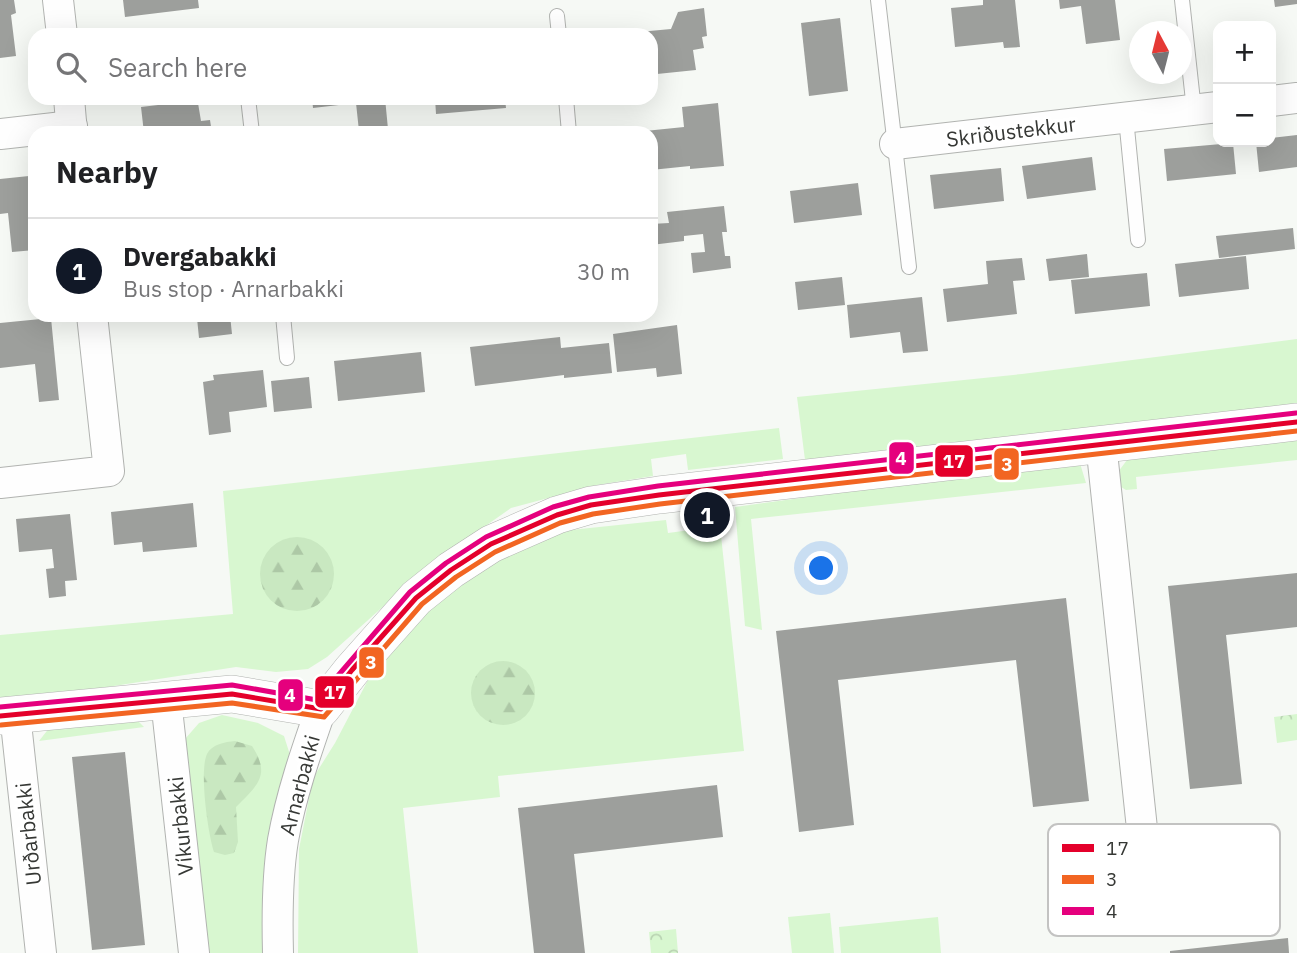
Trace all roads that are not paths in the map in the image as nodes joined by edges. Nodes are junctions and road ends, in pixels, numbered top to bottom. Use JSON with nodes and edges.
{"nodes":[{"id":1,"x":58,"y":0,"type":"edge"},
{"id":2,"x":878,"y":0,"type":"edge"},
{"id":3,"x":1182,"y":0,"type":"edge"},
{"id":4,"x":557,"y":16,"type":"dead end"},
{"id":5,"x":61,"y":28,"type":"edge"},
{"id":6,"x":558,"y":28,"type":"edge"},
{"id":7,"x":1297,"y":98,"type":"edge"},
{"id":8,"x":1276,"y":100,"type":"edge"},
{"id":9,"x":249,"y":105,"type":"edge"},
{"id":10,"x":567,"y":105,"type":"edge"},
{"id":11,"x":1206,"y":108,"type":"edge"},
{"id":12,"x":1126,"y":118,"type":"junction"},
{"id":13,"x":71,"y":119,"type":"edge"},
{"id":14,"x":38,"y":126,"type":"edge"},
{"id":15,"x":251,"y":126,"type":"edge"},
{"id":16,"x":568,"y":126,"type":"edge"},
{"id":17,"x":28,"y":128,"type":"edge"},
{"id":18,"x":0,"y":134,"type":"edge"},
{"id":19,"x":895,"y":144,"type":"junction"},
{"id":20,"x":1138,"y":240,"type":"dead end"},
{"id":21,"x":909,"y":267,"type":"dead end"},
{"id":22,"x":93,"y":322,"type":"edge"},
{"id":23,"x":284,"y":322,"type":"edge"},
{"id":24,"x":288,"y":358,"type":"dead end"},
{"id":25,"x":1297,"y":422,"type":"edge"},
{"id":26,"x":1101,"y":443,"type":"junction"},
{"id":27,"x":0,"y":482,"type":"edge"},
{"id":28,"x":166,"y":700,"type":"junction"},
{"id":29,"x":321,"y":709,"type":"junction"},
{"id":30,"x":7,"y":715,"type":"edge"},
{"id":31,"x":1142,"y":824,"type":"edge"},
{"id":32,"x":41,"y":953,"type":"edge"},
{"id":33,"x":194,"y":953,"type":"edge"},
{"id":34,"x":278,"y":953,"type":"edge"}],
"edges":[{"from":1,"to":5,"type":"street"},
{"from":2,"to":19,"type":"lane"},
{"from":3,"to":11,"type":"lane","name":"Skriðustekkur"},
{"from":4,"to":6,"type":"lane"},
{"from":7,"to":8,"type":"street"},
{"from":9,"to":15,"type":"lane"},
{"from":10,"to":16,"type":"lane"},
{"from":11,"to":12,"type":"street","name":"Skriðustekkur"},
{"from":12,"to":19,"type":"street","name":"Skriðustekkur"},
{"from":12,"to":20,"type":"lane"},
{"from":13,"to":14,"type":"street"},
{"from":17,"to":18,"type":"street"},
{"from":19,"to":21,"type":"lane"},
{"from":22,"to":27,"type":"street"},
{"from":23,"to":24,"type":"lane"},
{"from":25,"to":26,"type":"street","name":"Arnarbakki"},
{"from":26,"to":29,"type":"street","name":"Arnarbakki"},
{"from":26,"to":31,"type":"street"},
{"from":28,"to":29,"type":"street"},
{"from":28,"to":30,"type":"street"},
{"from":28,"to":33,"type":"street","name":"Víkurbakki"},
{"from":29,"to":34,"type":"street","name":"Arnarbakki"},
{"from":30,"to":32,"type":"street","name":"Urðarbakki"}]}
